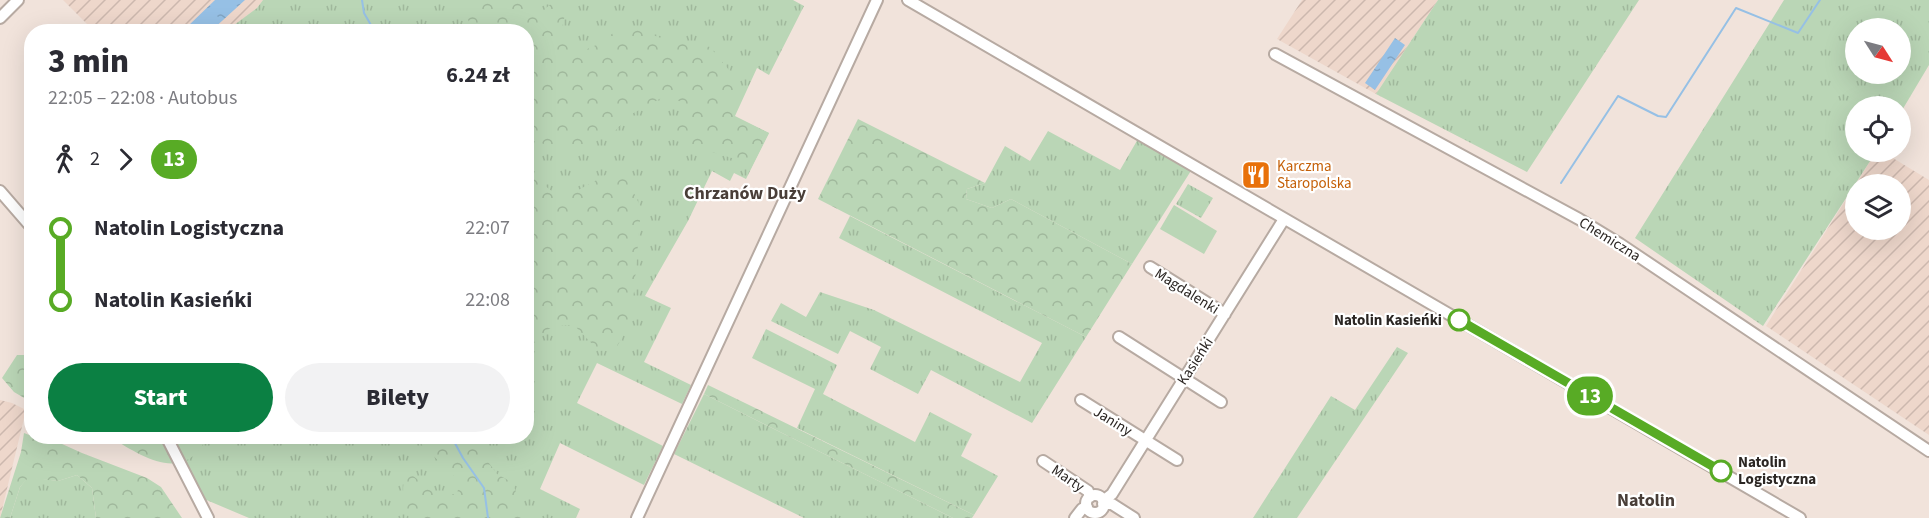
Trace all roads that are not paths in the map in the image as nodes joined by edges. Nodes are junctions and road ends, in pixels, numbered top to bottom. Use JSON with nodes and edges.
{"nodes":[{"id":1,"x":18,"y":0,"type":"edge"},
{"id":2,"x":877,"y":0,"type":"edge"},
{"id":3,"x":908,"y":0,"type":"edge"},
{"id":4,"x":0,"y":18,"type":"edge"},
{"id":5,"x":1275,"y":54,"type":"dead end"},
{"id":6,"x":0,"y":191,"type":"edge"},
{"id":7,"x":24,"y":219,"type":"edge"},
{"id":8,"x":1284,"y":219,"type":"junction"},
{"id":9,"x":1150,"y":267,"type":"dead end"},
{"id":10,"x":1225,"y":314,"type":"junction"},
{"id":11,"x":1119,"y":337,"type":"dead end"},
{"id":12,"x":1184,"y":378,"type":"junction"},
{"id":13,"x":1081,"y":400,"type":"dead end"},
{"id":14,"x":1221,"y":402,"type":"dead end"},
{"id":15,"x":1145,"y":441,"type":"junction"},
{"id":16,"x":170,"y":444,"type":"edge"},
{"id":17,"x":1929,"y":451,"type":"edge"},
{"id":18,"x":1177,"y":460,"type":"dead end"},
{"id":19,"x":1043,"y":461,"type":"dead end"},
{"id":20,"x":1088,"y":502,"type":"junction"},
{"id":21,"x":1103,"y":502,"type":"junction"},
{"id":22,"x":208,"y":518,"type":"edge"},
{"id":23,"x":637,"y":518,"type":"edge"},
{"id":24,"x":1075,"y":518,"type":"edge"},
{"id":25,"x":1134,"y":518,"type":"edge"},
{"id":26,"x":1800,"y":518,"type":"edge"}],
"edges":[{"from":1,"to":4,"type":"street"},
{"from":2,"to":23,"type":"street"},
{"from":3,"to":8,"type":"street"},
{"from":5,"to":17,"type":"street","name":"Chemiczna"},
{"from":6,"to":7,"type":"street"},
{"from":8,"to":10,"type":"street","name":"Kasieńki"},
{"from":8,"to":26,"type":"street"},
{"from":9,"to":10,"type":"street","name":"Magdalenki"},
{"from":10,"to":12,"type":"street","name":"Kasieńki"},
{"from":11,"to":12,"type":"street"},
{"from":12,"to":14,"type":"street"},
{"from":12,"to":15,"type":"street","name":"Kasieńki"},
{"from":13,"to":15,"type":"street","name":"Janiny"},
{"from":15,"to":18,"type":"street","name":"Janiny"},
{"from":15,"to":21,"type":"street","name":"Kasieńki"},
{"from":16,"to":22,"type":"street"},
{"from":19,"to":20,"type":"street","name":"Marty"},
{"from":20,"to":21,"type":"street"},
{"from":20,"to":24,"type":"street"},
{"from":21,"to":25,"type":"street"}]}
